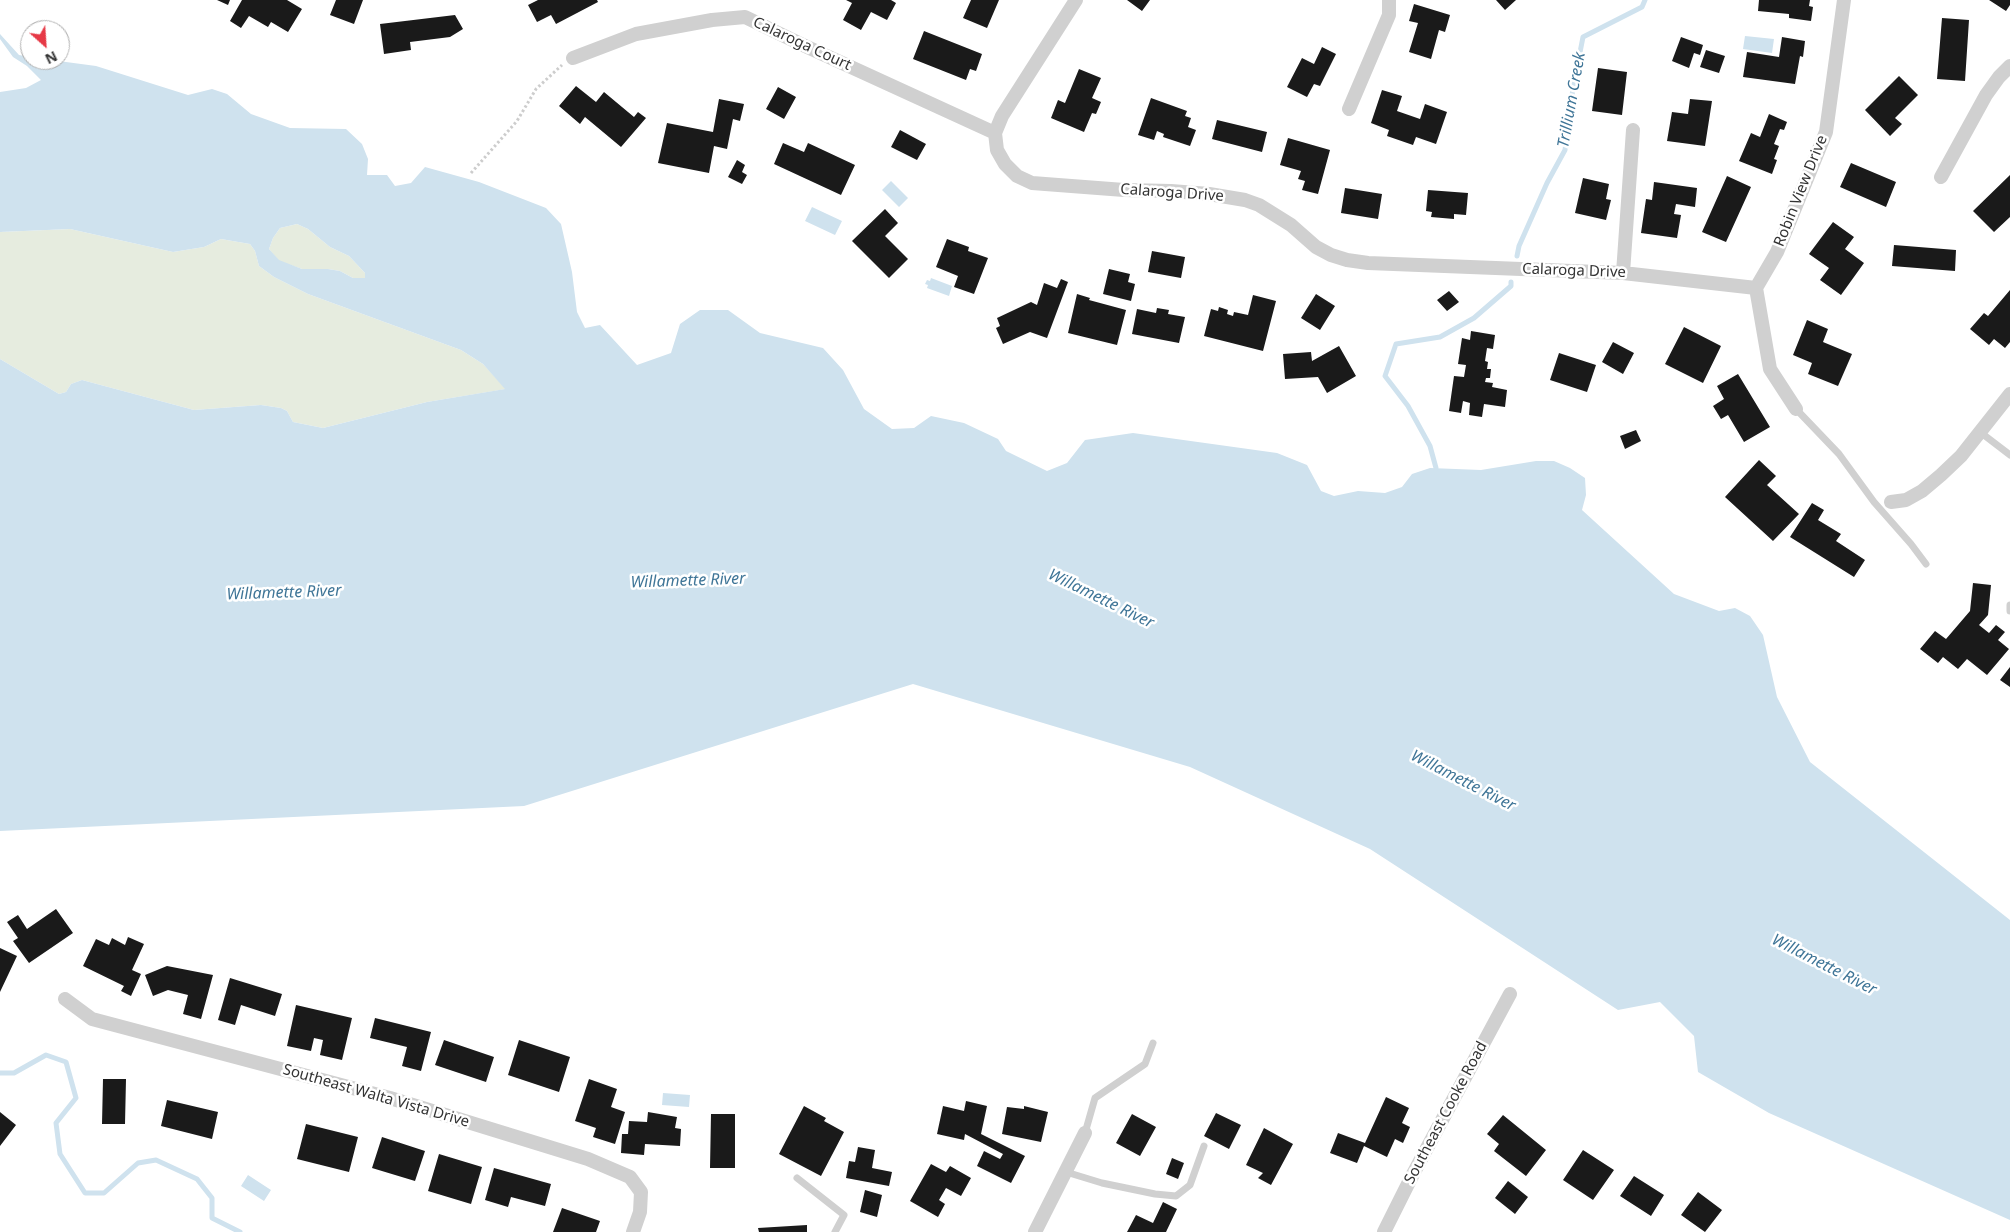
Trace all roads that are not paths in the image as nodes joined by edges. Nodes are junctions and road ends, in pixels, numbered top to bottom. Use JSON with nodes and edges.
{"nodes":[{"id":1,"x":1076,"y":0,"type":"edge"},
{"id":2,"x":1389,"y":0,"type":"edge"},
{"id":3,"x":1844,"y":0,"type":"edge"},
{"id":4,"x":573,"y":58,"type":"road end"},
{"id":5,"x":2010,"y":66,"type":"edge"},
{"id":6,"x":1349,"y":109,"type":"dead end"},
{"id":7,"x":1633,"y":130,"type":"dead end"},
{"id":8,"x":995,"y":132,"type":"junction"},
{"id":9,"x":1940,"y":177,"type":"dead end"},
{"id":10,"x":1623,"y":273,"type":"junction"},
{"id":11,"x":1756,"y":288,"type":"junction"},
{"id":12,"x":2010,"y":394,"type":"edge"},
{"id":13,"x":1796,"y":409,"type":"joint"},
{"id":14,"x":1980,"y":432,"type":"junction"},
{"id":15,"x":2010,"y":455,"type":"edge"},
{"id":16,"x":1885,"y":504,"type":"junction"},
{"id":17,"x":1926,"y":564,"type":"dead end"},
{"id":18,"x":2010,"y":605,"type":"edge"},
{"id":19,"x":2010,"y":611,"type":"edge"},
{"id":20,"x":1510,"y":994,"type":"dead end"},
{"id":21,"x":65,"y":999,"type":"dead end"},
{"id":22,"x":1153,"y":1043,"type":"dead end"},
{"id":23,"x":1085,"y":1133,"type":"joint"},
{"id":24,"x":1204,"y":1146,"type":"dead end"},
{"id":25,"x":1066,"y":1172,"type":"junction"},
{"id":26,"x":796,"y":1178,"type":"dead end"},
{"id":27,"x":632,"y":1232,"type":"edge"},
{"id":28,"x":835,"y":1232,"type":"edge"},
{"id":29,"x":1035,"y":1232,"type":"edge"},
{"id":30,"x":1384,"y":1232,"type":"edge"}],
"edges":[{"from":1,"to":8,"type":"street"},
{"from":2,"to":6,"type":"street"},
{"from":3,"to":11,"type":"street","name":"Robin View Drive"},
{"from":4,"to":8,"type":"street","name":"Calaroga Court"},
{"from":5,"to":9,"type":"street"},
{"from":7,"to":10,"type":"street"},
{"from":8,"to":10,"type":"street","name":"Calaroga Drive"},
{"from":10,"to":11,"type":"street","name":"Calaroga Drive"},
{"from":11,"to":13,"type":"street"},
{"from":12,"to":14,"type":"street"},
{"from":13,"to":16,"type":"lane"},
{"from":14,"to":15,"type":"lane"},
{"from":14,"to":16,"type":"street"},
{"from":16,"to":17,"type":"lane"},
{"from":18,"to":19,"type":"lane"},
{"from":20,"to":30,"type":"street","name":"Southeast Cooke Road"},
{"from":21,"to":27,"type":"street","name":"Southeast Walta Vista Drive"},
{"from":22,"to":23,"type":"lane"},
{"from":23,"to":25,"type":"street"},
{"from":24,"to":25,"type":"lane"},
{"from":25,"to":29,"type":"street"},
{"from":26,"to":28,"type":"lane"}]}
